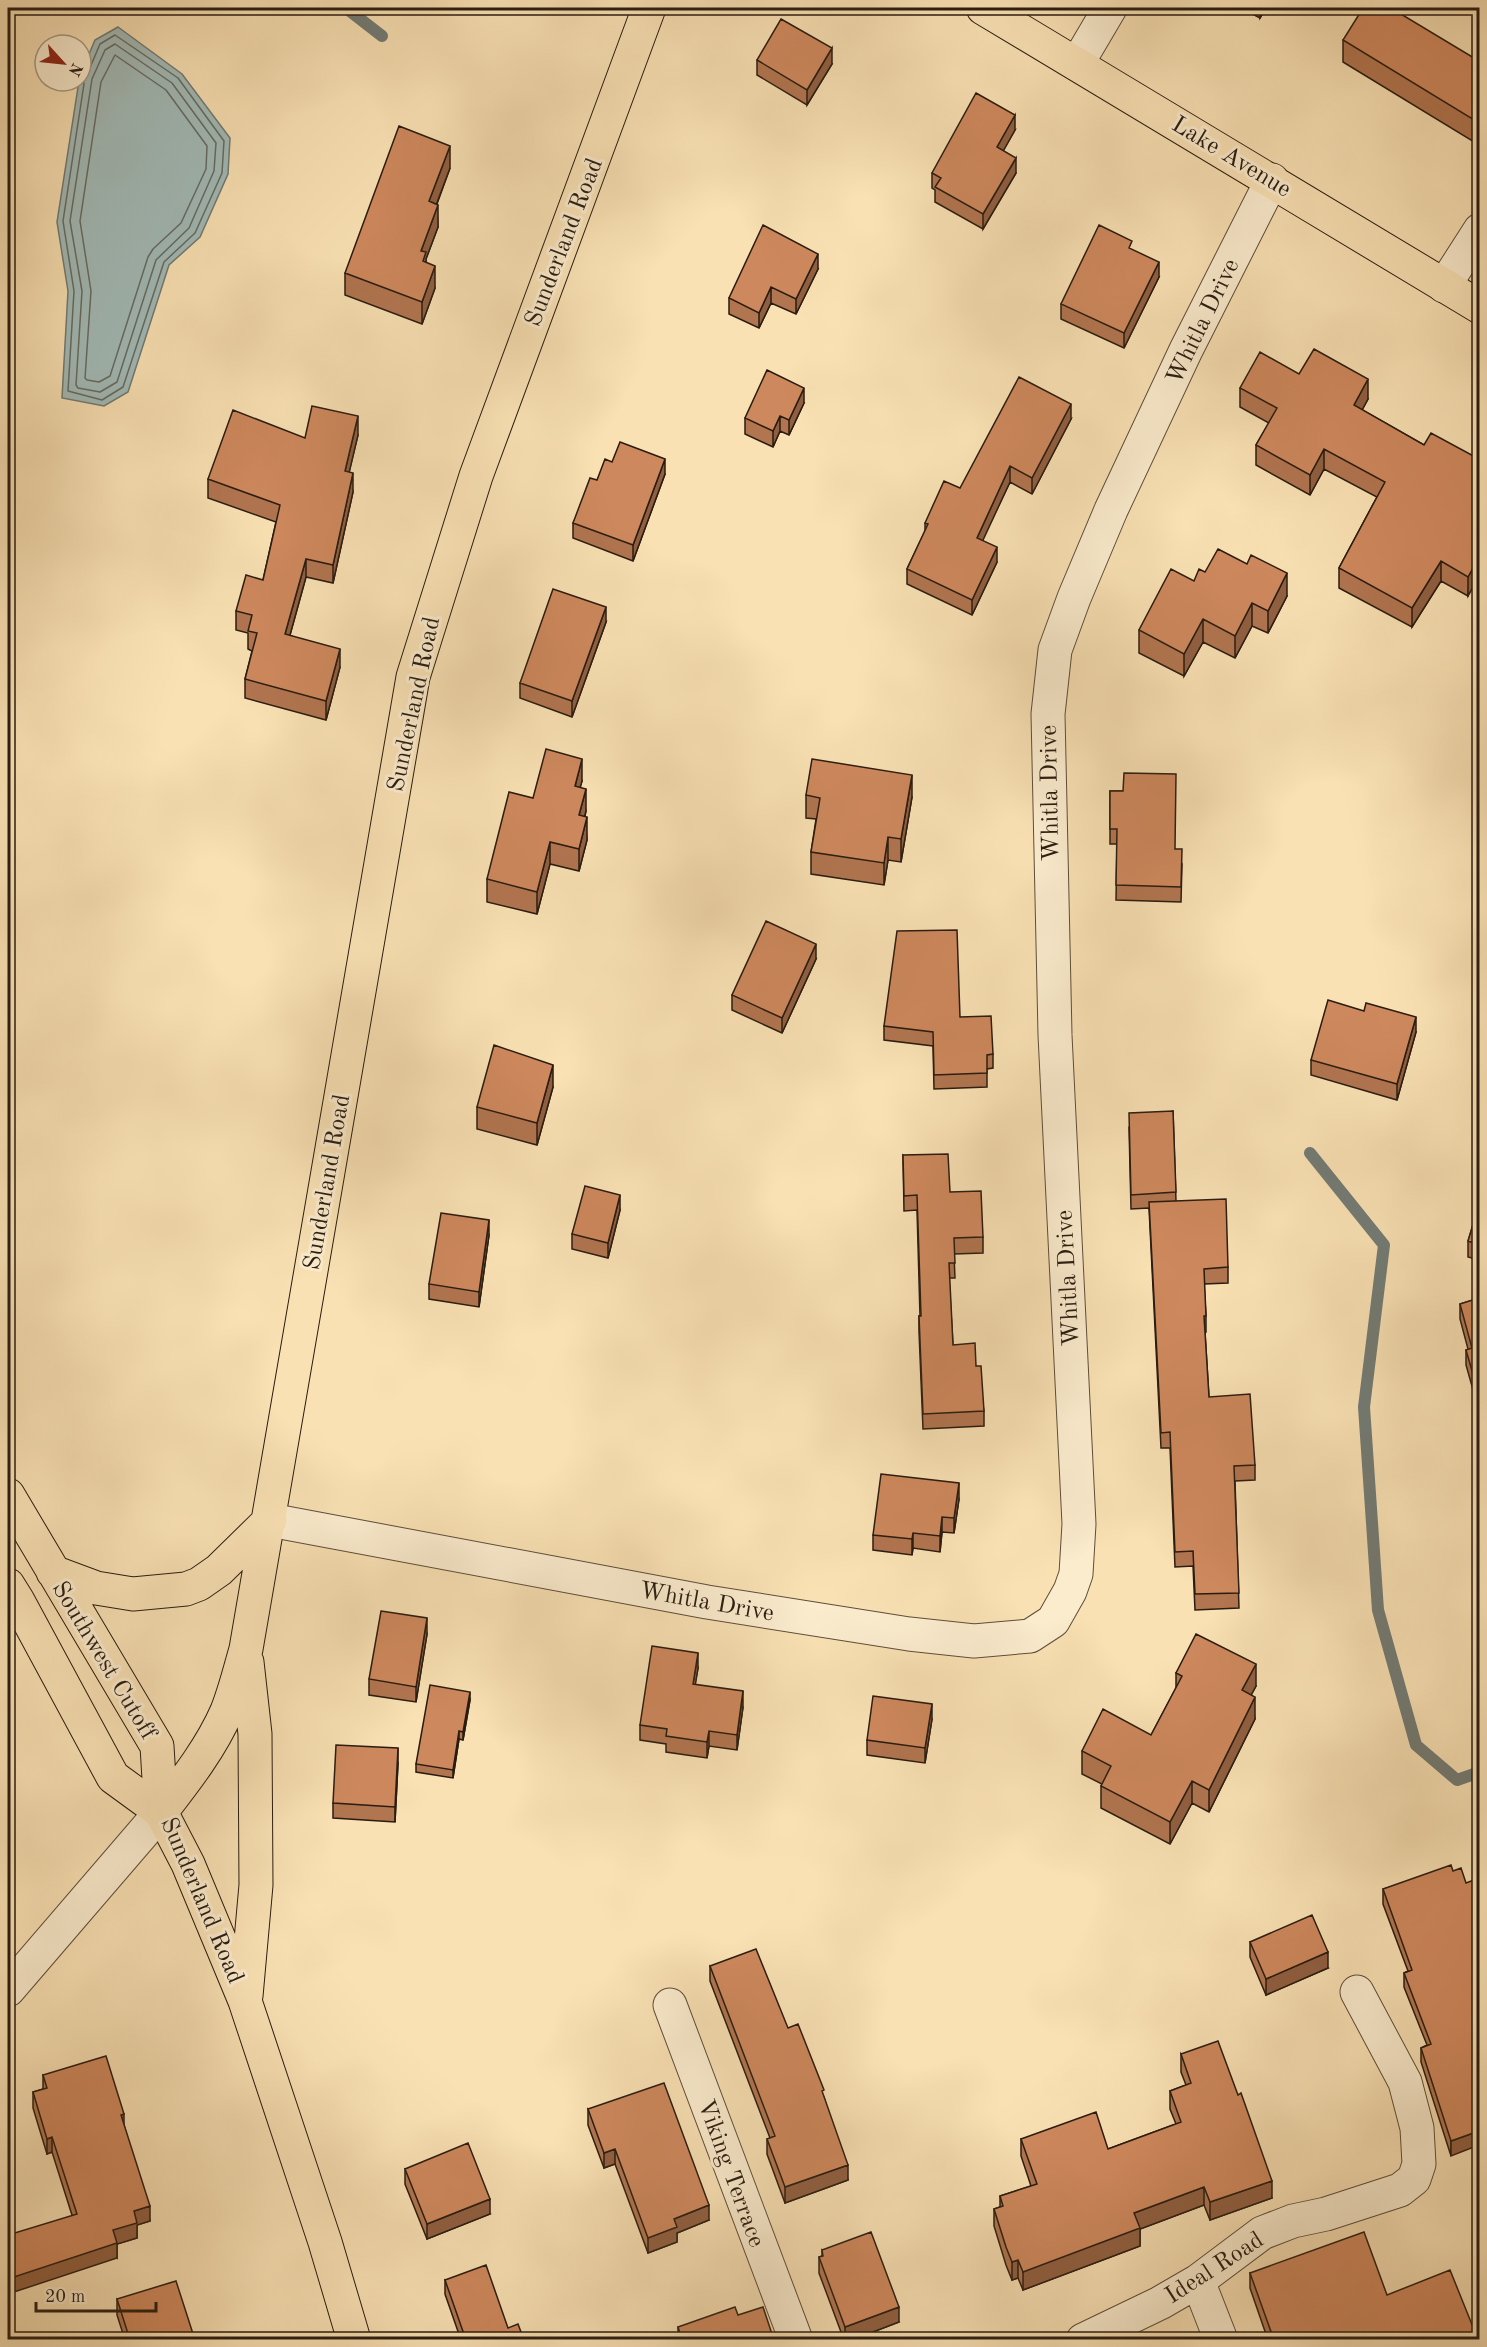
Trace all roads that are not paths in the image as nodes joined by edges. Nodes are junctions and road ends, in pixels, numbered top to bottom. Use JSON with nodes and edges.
{"nodes":[{"id":1,"x":650,"y":8,"type":"edge"},
{"id":2,"x":984,"y":8,"type":"edge"},
{"id":3,"x":1110,"y":8,"type":"edge"},
{"id":4,"x":1077,"y":64,"type":"junction"},
{"id":5,"x":1272,"y":180,"type":"junction"},
{"id":6,"x":1479,"y":230,"type":"edge"},
{"id":7,"x":1444,"y":286,"type":"junction"},
{"id":8,"x":1479,"y":307,"type":"edge"},
{"id":9,"x":8,"y":1495,"type":"edge"},
{"id":10,"x":270,"y":1520,"type":"junction"},
{"id":11,"x":53,"y":1572,"type":"junction"},
{"id":12,"x":8,"y":1585,"type":"edge"},
{"id":13,"x":246,"y":1649,"type":"junction"},
{"id":14,"x":161,"y":1812,"type":"junction"},
{"id":15,"x":8,"y":1990,"type":"edge"},
{"id":16,"x":1357,"y":1992,"type":"dead end"},
{"id":17,"x":245,"y":2001,"type":"junction"},
{"id":18,"x":670,"y":2005,"type":"dead end"},
{"id":19,"x":1198,"y":2281,"type":"junction"},
{"id":20,"x":354,"y":2340,"type":"edge"},
{"id":21,"x":796,"y":2340,"type":"edge"},
{"id":22,"x":1083,"y":2340,"type":"edge"},
{"id":23,"x":1221,"y":2340,"type":"edge"}],
"edges":[{"from":1,"to":10,"type":"main road","name":"Sunderland Road"},
{"from":2,"to":4,"type":"main road","name":"Lake Avenue"},
{"from":3,"to":4,"type":"street"},
{"from":4,"to":5,"type":"main road","name":"Lake Avenue"},
{"from":5,"to":7,"type":"main road","name":"Lake Avenue"},
{"from":5,"to":10,"type":"street","name":"Whitla Drive"},
{"from":6,"to":7,"type":"street"},
{"from":7,"to":8,"type":"main road","name":"Lake Avenue"},
{"from":9,"to":11,"type":"main road","name":"Southwest Cutoff"},
{"from":10,"to":11,"type":"main road"},
{"from":10,"to":13,"type":"main road","name":"Sunderland Road"},
{"from":11,"to":14,"type":"main road","name":"Southwest Cutoff"},
{"from":12,"to":14,"type":"main road","name":"Southwest Cutoff"},
{"from":13,"to":14,"type":"main road","name":"Sunderland Road"},
{"from":13,"to":17,"type":"main road"},
{"from":14,"to":15,"type":"street"},
{"from":14,"to":17,"type":"main road","name":"Sunderland Road"},
{"from":16,"to":19,"type":"street","name":"Ideal Road"},
{"from":17,"to":20,"type":"main road","name":"Sunderland Road"},
{"from":18,"to":21,"type":"street","name":"Viking Terrace"},
{"from":19,"to":22,"type":"street","name":"Ideal Road"},
{"from":19,"to":23,"type":"street"}]}
